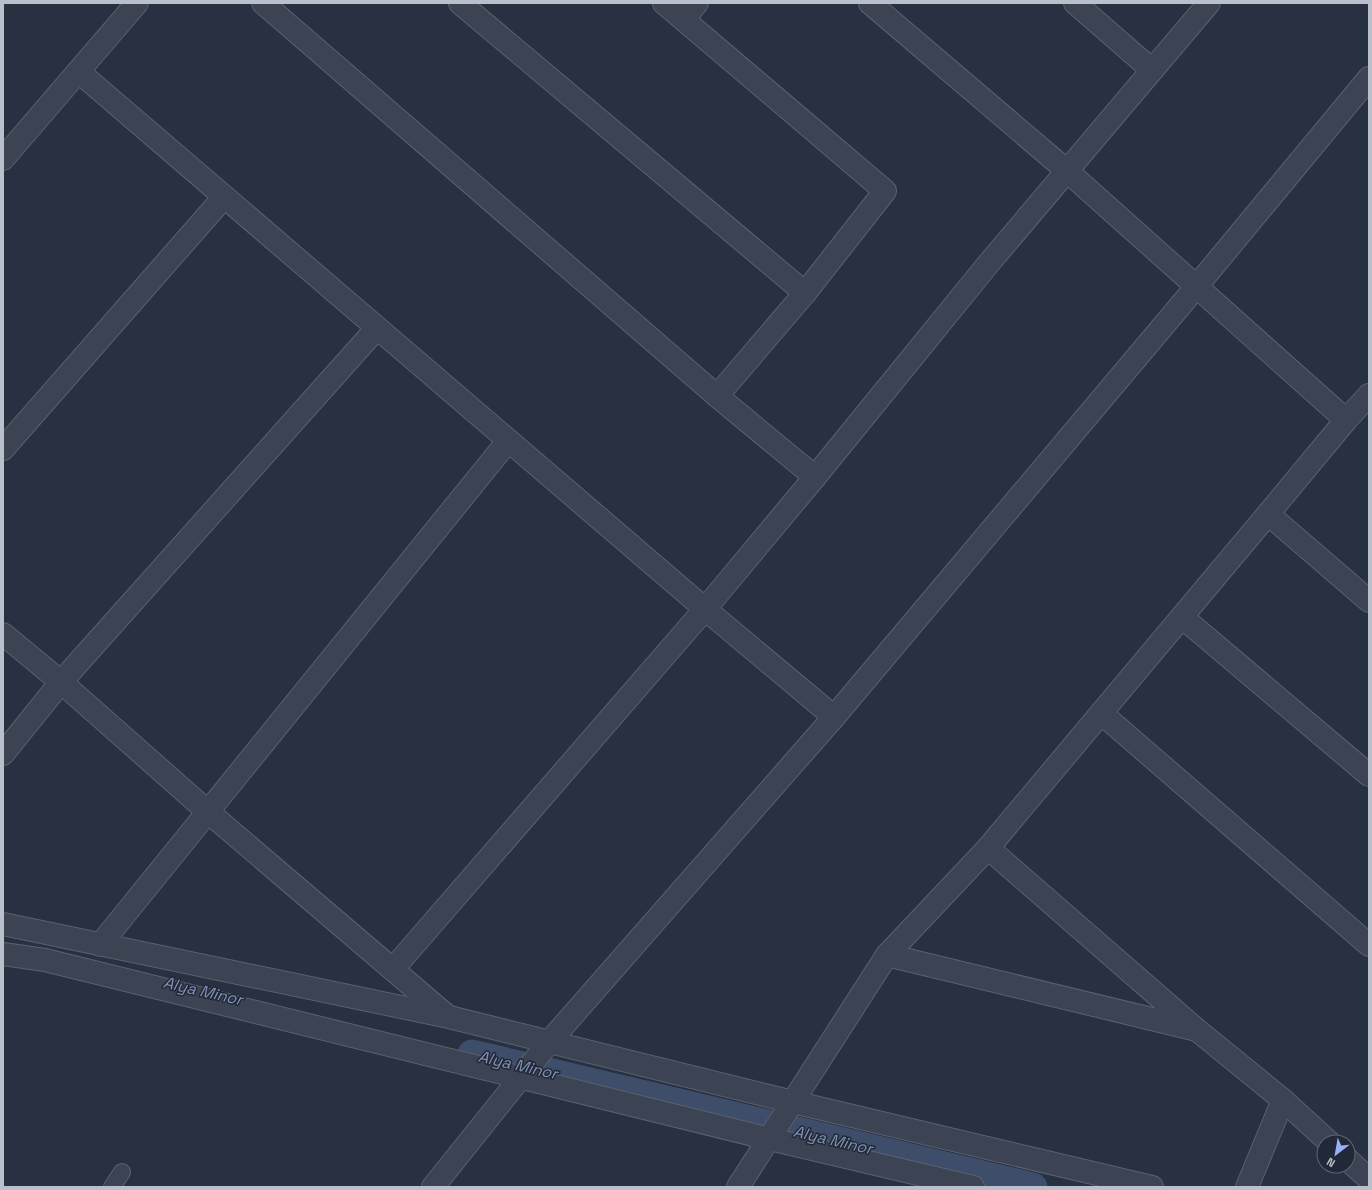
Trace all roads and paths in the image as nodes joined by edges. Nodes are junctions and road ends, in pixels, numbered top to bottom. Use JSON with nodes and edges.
{"nodes":[{"id":1,"x":137,"y":3,"type":"edge"},
{"id":2,"x":263,"y":3,"type":"edge"},
{"id":3,"x":460,"y":3,"type":"edge"},
{"id":4,"x":664,"y":3,"type":"edge"},
{"id":5,"x":870,"y":3,"type":"edge"},
{"id":6,"x":1075,"y":3,"type":"edge"},
{"id":7,"x":1209,"y":3,"type":"edge"},
{"id":8,"x":690,"y":11,"type":"edge"},
{"id":9,"x":1152,"y":70,"type":"junction"},
{"id":10,"x":79,"y":72,"type":"junction"},
{"id":11,"x":1369,"y":78,"type":"edge"},
{"id":12,"x":3,"y":159,"type":"edge"},
{"id":13,"x":1066,"y":170,"type":"junction"},
{"id":14,"x":224,"y":197,"type":"junction"},
{"id":15,"x":1196,"y":287,"type":"junction"},
{"id":16,"x":805,"y":293,"type":"junction"},
{"id":17,"x":377,"y":328,"type":"junction"},
{"id":18,"x":1369,"y":395,"type":"edge"},
{"id":19,"x":717,"y":396,"type":"junction"},
{"id":20,"x":1346,"y":420,"type":"junction"},
{"id":21,"x":508,"y":441,"type":"junction"},
{"id":22,"x":3,"y":449,"type":"edge"},
{"id":23,"x":815,"y":477,"type":"junction"},
{"id":24,"x":1268,"y":514,"type":"junction"},
{"id":25,"x":1369,"y":601,"type":"edge"},
{"id":26,"x":705,"y":609,"type":"junction"},
{"id":27,"x":1182,"y":617,"type":"junction"},
{"id":28,"x":3,"y":634,"type":"edge"},
{"id":29,"x":61,"y":682,"type":"junction"},
{"id":30,"x":1101,"y":713,"type":"junction"},
{"id":31,"x":834,"y":717,"type":"junction"},
{"id":32,"x":3,"y":754,"type":"edge"},
{"id":33,"x":1369,"y":775,"type":"edge"},
{"id":34,"x":207,"y":811,"type":"junction"},
{"id":35,"x":988,"y":848,"type":"junction"},
{"id":36,"x":3,"y":924,"type":"edge"},
{"id":37,"x":100,"y":945,"type":"junction"},
{"id":38,"x":1369,"y":945,"type":"edge"},
{"id":39,"x":3,"y":954,"type":"edge"},
{"id":40,"x":887,"y":955,"type":"junction"},
{"id":41,"x":393,"y":969,"type":"junction"},
{"id":42,"x":449,"y":1017,"type":"junction"},
{"id":43,"x":1196,"y":1030,"type":"junction"},
{"id":44,"x":550,"y":1041,"type":"junction"},
{"id":45,"x":520,"y":1077,"type":"junction"},
{"id":46,"x":1284,"y":1100,"type":"junction"},
{"id":47,"x":793,"y":1102,"type":"junction"},
{"id":48,"x":1320,"y":1134,"type":"edge"},
{"id":49,"x":770,"y":1139,"type":"junction"},
{"id":50,"x":1356,"y":1167,"type":"edge"},
{"id":51,"x":122,"y":1172,"type":"dead end"},
{"id":52,"x":1369,"y":1179,"type":"edge"},
{"id":53,"x":112,"y":1187,"type":"edge"},
{"id":54,"x":433,"y":1187,"type":"edge"},
{"id":55,"x":738,"y":1187,"type":"edge"},
{"id":56,"x":973,"y":1187,"type":"edge"},
{"id":57,"x":1152,"y":1187,"type":"edge"},
{"id":58,"x":1247,"y":1187,"type":"edge"}],
"edges":[{"from":1,"to":10,"type":"street"},
{"from":2,"to":19,"type":"street"},
{"from":3,"to":16,"type":"street"},
{"from":4,"to":8,"type":"street"},
{"from":5,"to":13,"type":"street"},
{"from":6,"to":9,"type":"street"},
{"from":7,"to":9,"type":"street"},
{"from":8,"to":16,"type":"street"},
{"from":9,"to":13,"type":"street"},
{"from":10,"to":12,"type":"street"},
{"from":10,"to":14,"type":"street"},
{"from":11,"to":15,"type":"street"},
{"from":13,"to":15,"type":"street"},
{"from":13,"to":23,"type":"street"},
{"from":14,"to":17,"type":"street"},
{"from":14,"to":22,"type":"street"},
{"from":15,"to":20,"type":"street"},
{"from":15,"to":31,"type":"street"},
{"from":16,"to":19,"type":"street"},
{"from":17,"to":21,"type":"street"},
{"from":17,"to":29,"type":"street"},
{"from":18,"to":20,"type":"street"},
{"from":19,"to":23,"type":"street"},
{"from":20,"to":24,"type":"street"},
{"from":21,"to":26,"type":"street"},
{"from":21,"to":34,"type":"street"},
{"from":23,"to":26,"type":"street"},
{"from":24,"to":25,"type":"street"},
{"from":24,"to":27,"type":"street"},
{"from":26,"to":31,"type":"street"},
{"from":26,"to":41,"type":"street"},
{"from":27,"to":30,"type":"street"},
{"from":27,"to":33,"type":"street"},
{"from":28,"to":29,"type":"street"},
{"from":29,"to":32,"type":"street"},
{"from":29,"to":34,"type":"street"},
{"from":30,"to":35,"type":"street"},
{"from":30,"to":38,"type":"street"},
{"from":31,"to":44,"type":"street"},
{"from":34,"to":37,"type":"street"},
{"from":34,"to":41,"type":"street"},
{"from":35,"to":40,"type":"street"},
{"from":35,"to":43,"type":"street"},
{"from":36,"to":37,"type":"street"},
{"from":37,"to":42,"type":"street"},
{"from":39,"to":45,"type":"street"},
{"from":40,"to":43,"type":"street"},
{"from":40,"to":47,"type":"street"},
{"from":41,"to":42,"type":"street"},
{"from":42,"to":44,"type":"street"},
{"from":43,"to":46,"type":"street"},
{"from":44,"to":45,"type":"street"},
{"from":44,"to":47,"type":"street"},
{"from":45,"to":49,"type":"street"},
{"from":45,"to":54,"type":"street"},
{"from":46,"to":48,"type":"street"},
{"from":46,"to":58,"type":"street"},
{"from":47,"to":49,"type":"street"},
{"from":47,"to":57,"type":"street"},
{"from":49,"to":55,"type":"street"},
{"from":49,"to":56,"type":"street"},
{"from":50,"to":52,"type":"street"},
{"from":51,"to":53,"type":"lane"}]}
